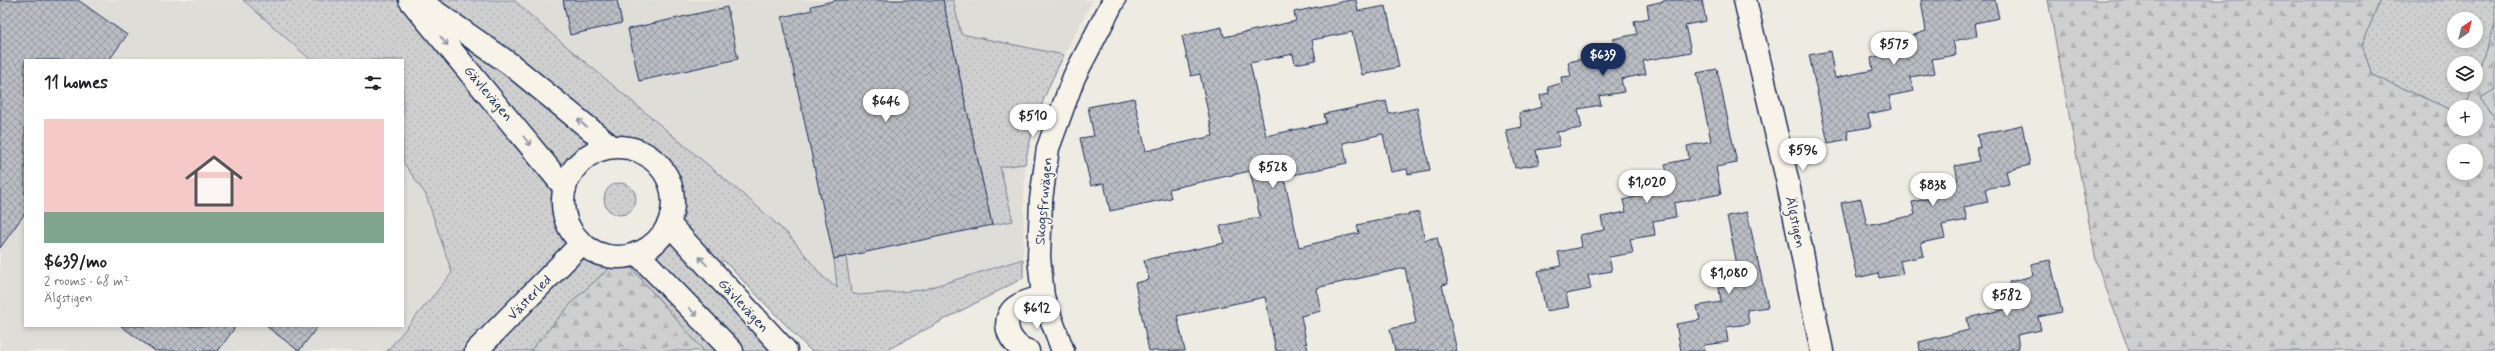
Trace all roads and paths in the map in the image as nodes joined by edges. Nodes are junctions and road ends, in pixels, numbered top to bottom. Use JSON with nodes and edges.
{"nodes":[{"id":1,"x":410,"y":0,"type":"edge"},
{"id":2,"x":420,"y":0,"type":"edge"},
{"id":3,"x":1114,"y":0,"type":"edge"},
{"id":4,"x":1745,"y":0,"type":"edge"},
{"id":5,"x":612,"y":147,"type":"junction"},
{"id":6,"x":565,"y":188,"type":"junction"},
{"id":7,"x":669,"y":224,"type":"junction"},
{"id":8,"x":582,"y":243,"type":"junction"},
{"id":9,"x":637,"y":253,"type":"junction"},
{"id":10,"x":1043,"y":297,"type":"junction"},
{"id":11,"x":476,"y":351,"type":"edge"},
{"id":12,"x":732,"y":351,"type":"edge"},
{"id":13,"x":786,"y":351,"type":"edge"},
{"id":14,"x":1028,"y":351,"type":"edge"},
{"id":15,"x":1064,"y":351,"type":"edge"},
{"id":16,"x":1822,"y":351,"type":"edge"}],
"edges":[{"from":1,"to":6,"type":"main road","name":"Gävlevägen","one_way":true},
{"from":5,"to":2,"type":"main road","name":"Gävlevägen","one_way":true},
{"from":3,"to":10,"type":"main road","name":"Skogsfruvägen"},
{"from":4,"to":16,"type":"main road","name":"Älgstigen"},
{"from":5,"to":6,"type":"main road"},
{"from":5,"to":7,"type":"main road"},
{"from":6,"to":8,"type":"main road"},
{"from":7,"to":9,"type":"main road"},
{"from":13,"to":7,"type":"main road","name":"Gävlevägen","one_way":true},
{"from":8,"to":9,"type":"main road"},
{"from":8,"to":11,"type":"main road","name":"Västerled"},
{"from":9,"to":12,"type":"main road","one_way":true},
{"from":10,"to":14,"type":"main road"},
{"from":10,"to":15,"type":"main road","name":"Skogsfruvägen"}]}
